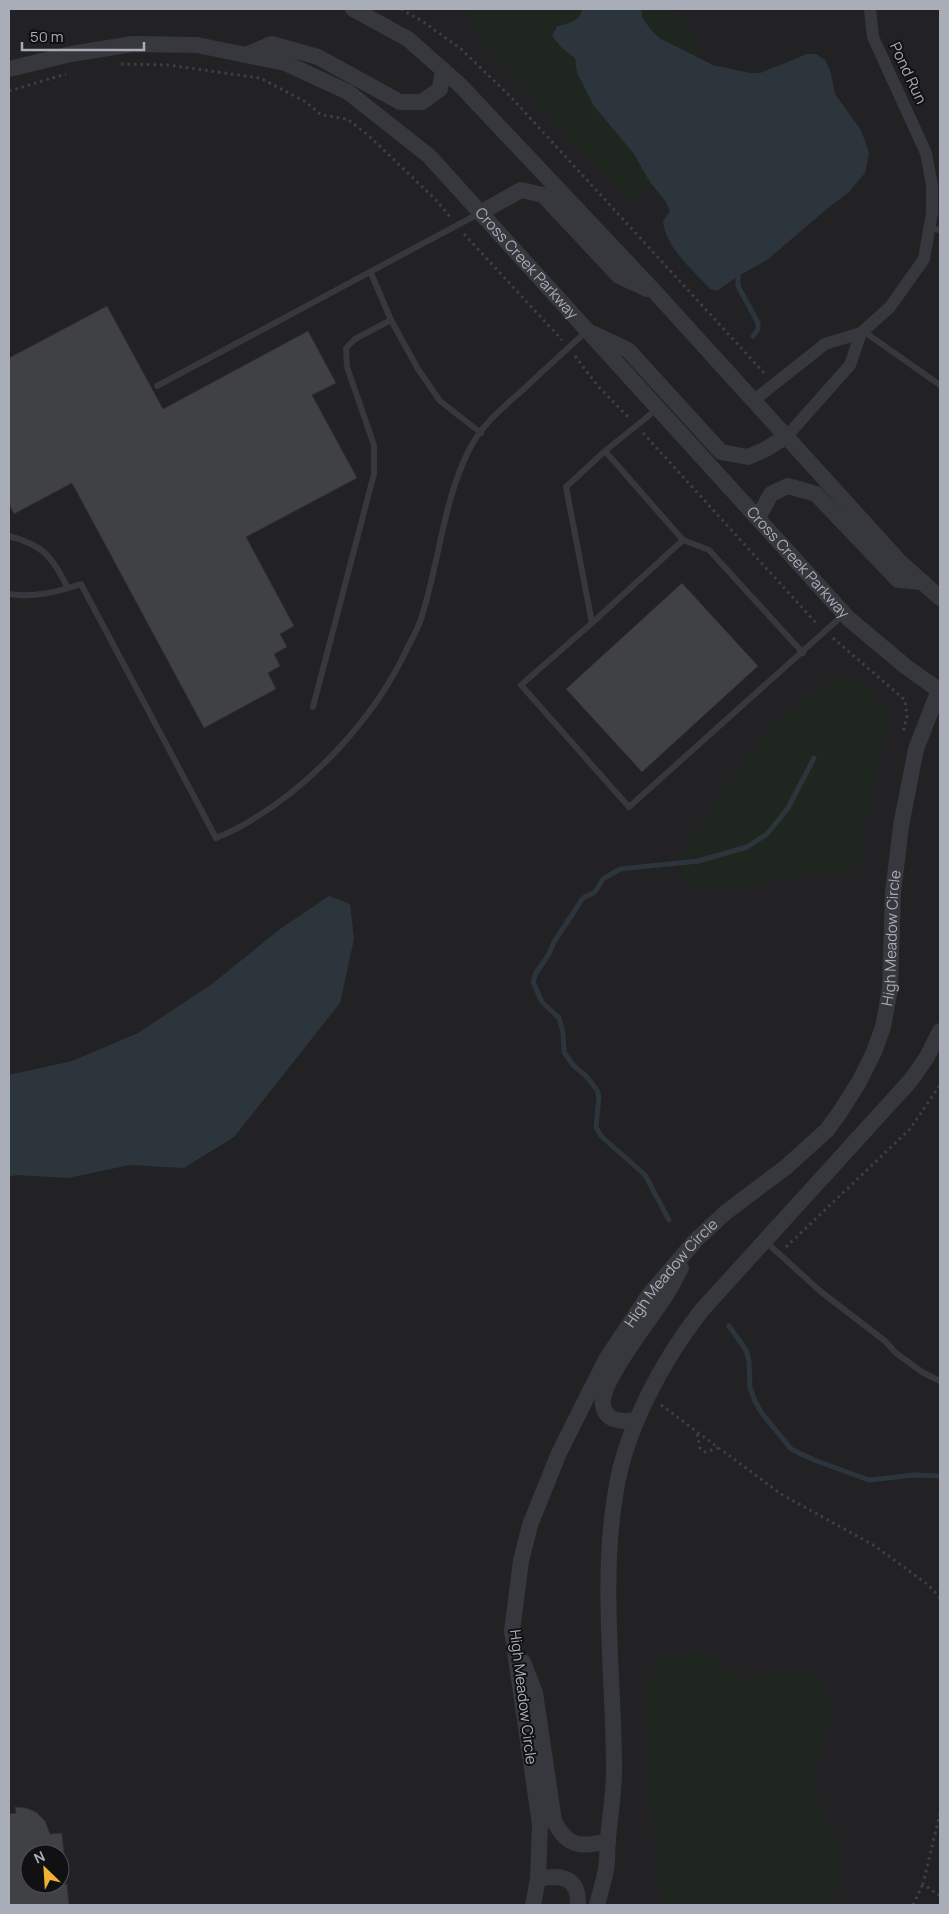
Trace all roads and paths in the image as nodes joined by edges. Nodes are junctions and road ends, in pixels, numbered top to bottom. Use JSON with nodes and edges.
{"nodes":[{"id":1,"x":353,"y":9,"type":"edge"},
{"id":2,"x":401,"y":9,"type":"edge"},
{"id":3,"x":870,"y":9,"type":"edge"},
{"id":4,"x":245,"y":55,"type":"junction"},
{"id":5,"x":113,"y":65,"type":"dead end"},
{"id":6,"x":9,"y":69,"type":"edge"},
{"id":7,"x":443,"y":70,"type":"junction"},
{"id":8,"x":74,"y":71,"type":"dead end"},
{"id":9,"x":9,"y":91,"type":"edge"},
{"id":10,"x":480,"y":213,"type":"junction"},
{"id":11,"x":457,"y":226,"type":"junction"},
{"id":12,"x":935,"y":229,"type":"edge"},
{"id":13,"x":371,"y":273,"type":"junction"},
{"id":14,"x":656,"y":293,"type":"junction"},
{"id":15,"x":391,"y":320,"type":"junction"},
{"id":16,"x":587,"y":330,"type":"junction"},
{"id":17,"x":862,"y":332,"type":"junction"},
{"id":18,"x":568,"y":348,"type":"junction"},
{"id":19,"x":774,"y":384,"type":"junction"},
{"id":20,"x":940,"y":385,"type":"edge"},
{"id":21,"x":158,"y":386,"type":"dead end"},
{"id":22,"x":753,"y":401,"type":"junction"},
{"id":23,"x":658,"y":408,"type":"junction"},
{"id":24,"x":636,"y":426,"type":"junction"},
{"id":25,"x":481,"y":432,"type":"junction"},
{"id":26,"x":787,"y":436,"type":"junction"},
{"id":27,"x":605,"y":452,"type":"junction"},
{"id":28,"x":758,"y":518,"type":"junction"},
{"id":29,"x":9,"y":536,"type":"edge"},
{"id":30,"x":683,"y":540,"type":"junction"},
{"id":31,"x":922,"y":582,"type":"junction"},
{"id":32,"x":68,"y":588,"type":"junction"},
{"id":33,"x":9,"y":594,"type":"edge"},
{"id":34,"x":940,"y":598,"type":"edge"},
{"id":35,"x":845,"y":614,"type":"junction"},
{"id":36,"x":592,"y":623,"type":"junction"},
{"id":37,"x":826,"y":632,"type":"junction"},
{"id":38,"x":803,"y":653,"type":"junction"},
{"id":39,"x":940,"y":690,"type":"edge"},
{"id":40,"x":313,"y":707,"type":"dead end"},
{"id":41,"x":903,"y":732,"type":"dead end"},
{"id":42,"x":940,"y":1031,"type":"edge"},
{"id":43,"x":940,"y":1085,"type":"edge"},
{"id":44,"x":696,"y":1240,"type":"junction"},
{"id":45,"x":764,"y":1240,"type":"junction"},
{"id":46,"x":779,"y":1253,"type":"junction"},
{"id":47,"x":940,"y":1381,"type":"edge"},
{"id":48,"x":648,"y":1395,"type":"junction"},
{"id":49,"x":637,"y":1420,"type":"junction"},
{"id":50,"x":697,"y":1433,"type":"junction"},
{"id":51,"x":718,"y":1448,"type":"junction"},
{"id":52,"x":940,"y":1599,"type":"edge"},
{"id":53,"x":512,"y":1631,"type":"junction"},
{"id":54,"x":940,"y":1813,"type":"edge"},
{"id":55,"x":608,"y":1841,"type":"junction"},
{"id":56,"x":538,"y":1879,"type":"junction"},
{"id":57,"x":923,"y":1884,"type":"junction"},
{"id":58,"x":940,"y":1896,"type":"edge"},
{"id":59,"x":533,"y":1905,"type":"edge"},
{"id":60,"x":578,"y":1905,"type":"edge"},
{"id":61,"x":597,"y":1905,"type":"edge"},
{"id":62,"x":913,"y":1905,"type":"edge"}],
"edges":[{"from":1,"to":7,"type":"street"},
{"from":2,"to":19,"type":"path"},
{"from":3,"to":12,"type":"street","name":"Pond Run"},
{"from":4,"to":6,"type":"street","name":"Cross Creek Parkway"},
{"from":4,"to":7,"type":"street"},
{"from":4,"to":10,"type":"street","name":"Cross Creek Parkway"},
{"from":5,"to":11,"type":"path"},
{"from":7,"to":14,"type":"street"},
{"from":8,"to":9,"type":"path"},
{"from":10,"to":11,"type":"lane"},
{"from":10,"to":14,"type":"street"},
{"from":10,"to":16,"type":"street","name":"Cross Creek Parkway"},
{"from":11,"to":13,"type":"lane"},
{"from":11,"to":18,"type":"path"},
{"from":12,"to":17,"type":"street","name":"Pond Run"},
{"from":13,"to":15,"type":"lane"},
{"from":13,"to":21,"type":"lane"},
{"from":14,"to":22,"type":"street"},
{"from":15,"to":25,"type":"lane"},
{"from":15,"to":40,"type":"lane"},
{"from":16,"to":18,"type":"lane"},
{"from":16,"to":23,"type":"street","name":"Cross Creek Parkway"},
{"from":16,"to":26,"type":"street"},
{"from":17,"to":19,"type":"street","name":"Pond Run"},
{"from":17,"to":20,"type":"lane"},
{"from":17,"to":26,"type":"street","name":"Pond Run"},
{"from":18,"to":24,"type":"path"},
{"from":18,"to":25,"type":"lane"},
{"from":19,"to":22,"type":"street","name":"Pond Run"},
{"from":22,"to":26,"type":"street"},
{"from":23,"to":24,"type":"lane"},
{"from":23,"to":28,"type":"street","name":"Cross Creek Parkway"},
{"from":24,"to":27,"type":"lane"},
{"from":24,"to":37,"type":"path"},
{"from":25,"to":32,"type":"lane"},
{"from":26,"to":31,"type":"street"},
{"from":27,"to":30,"type":"lane"},
{"from":27,"to":36,"type":"lane"},
{"from":28,"to":31,"type":"street"},
{"from":28,"to":35,"type":"street","name":"Cross Creek Parkway"},
{"from":29,"to":32,"type":"lane"},
{"from":30,"to":36,"type":"lane"},
{"from":30,"to":38,"type":"lane"},
{"from":31,"to":34,"type":"street"},
{"from":32,"to":33,"type":"lane"},
{"from":35,"to":37,"type":"lane"},
{"from":35,"to":39,"type":"street","name":"Cross Creek Parkway"},
{"from":36,"to":38,"type":"lane"},
{"from":37,"to":38,"type":"lane"},
{"from":37,"to":41,"type":"path"},
{"from":39,"to":44,"type":"street","name":"High Meadow Circle"},
{"from":42,"to":45,"type":"street"},
{"from":43,"to":46,"type":"path"},
{"from":44,"to":49,"type":"street"},
{"from":44,"to":53,"type":"street","name":"High Meadow Circle"},
{"from":45,"to":46,"type":"lane"},
{"from":45,"to":48,"type":"street"},
{"from":46,"to":47,"type":"lane"},
{"from":48,"to":49,"type":"street"},
{"from":48,"to":50,"type":"path"},
{"from":49,"to":55,"type":"street"},
{"from":50,"to":51,"type":"path"},
{"from":50,"to":51,"type":"path"},
{"from":51,"to":52,"type":"path"},
{"from":53,"to":55,"type":"street"},
{"from":53,"to":56,"type":"street","name":"High Meadow Circle"},
{"from":54,"to":57,"type":"path"},
{"from":55,"to":61,"type":"street"},
{"from":56,"to":59,"type":"street","name":"High Meadow Circle"},
{"from":56,"to":60,"type":"street"},
{"from":57,"to":58,"type":"path"},
{"from":57,"to":62,"type":"path"}]}
